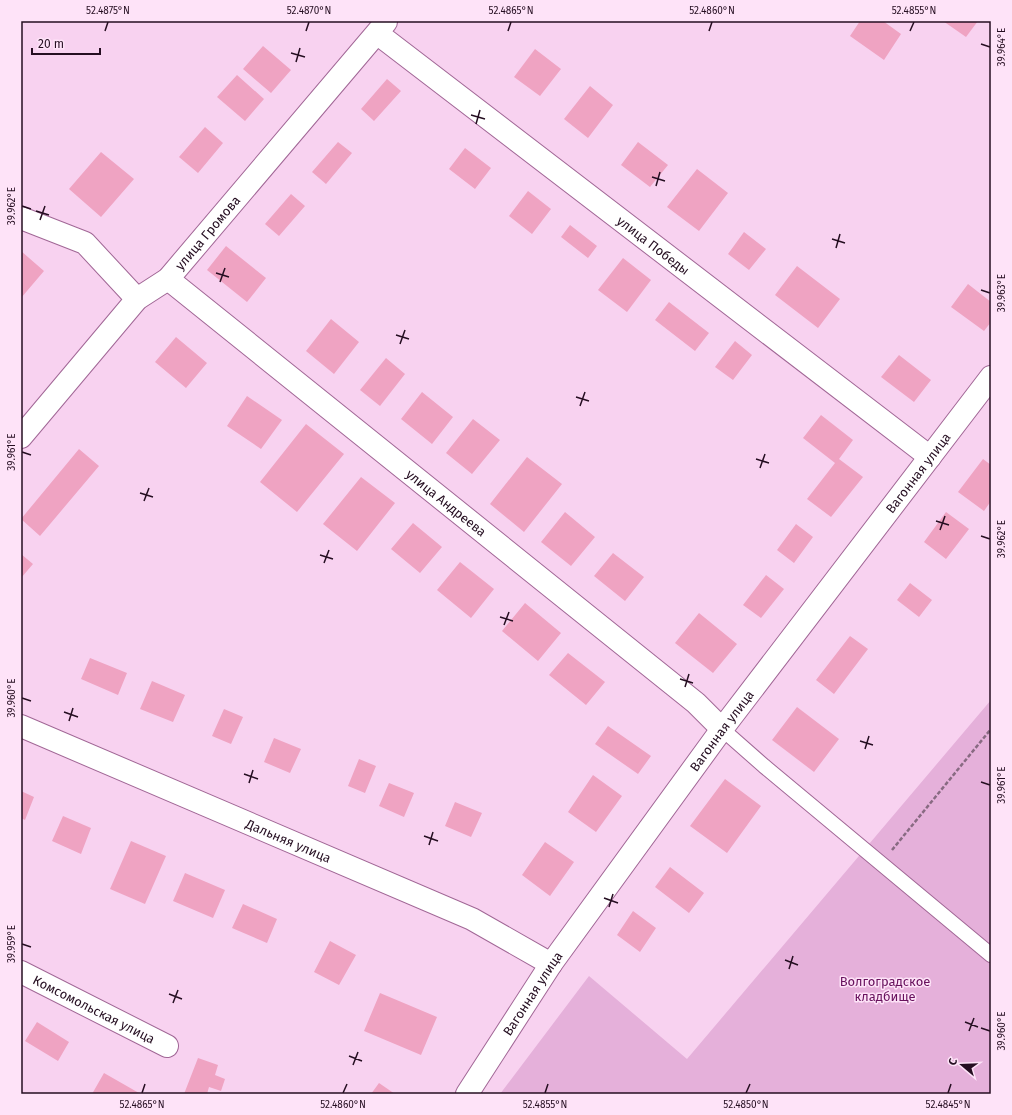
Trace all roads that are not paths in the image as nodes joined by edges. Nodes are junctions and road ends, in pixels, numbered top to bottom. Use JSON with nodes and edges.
{"nodes":[{"id":1,"x":383,"y":27,"type":"edge"},
{"id":2,"x":21,"y":218,"type":"edge"},
{"id":3,"x":168,"y":280,"type":"junction"},
{"id":4,"x":137,"y":299,"type":"junction"},
{"id":5,"x":991,"y":377,"type":"edge"},
{"id":6,"x":21,"y":437,"type":"edge"},
{"id":7,"x":930,"y":457,"type":"junction"},
{"id":8,"x":21,"y":726,"type":"edge"},
{"id":9,"x":722,"y":730,"type":"junction"},
{"id":10,"x":991,"y":955,"type":"edge"},
{"id":11,"x":551,"y":964,"type":"junction"},
{"id":12,"x":21,"y":972,"type":"edge"},
{"id":13,"x":168,"y":1046,"type":"dead end"},
{"id":14,"x":467,"y":1094,"type":"edge"}],
"edges":[{"from":1,"to":3,"type":"street","name":"улица Громова"},
{"from":1,"to":7,"type":"street","name":"улица Победы"},
{"from":2,"to":4,"type":"street"},
{"from":3,"to":4,"type":"street","name":"улица Громова"},
{"from":3,"to":9,"type":"street","name":"улица Андреева"},
{"from":4,"to":6,"type":"street","name":"улица Громова"},
{"from":5,"to":7,"type":"street","name":"Вагонная улица"},
{"from":7,"to":9,"type":"street","name":"Вагонная улица"},
{"from":8,"to":11,"type":"street","name":"Дальняя улица"},
{"from":9,"to":10,"type":"lane"},
{"from":9,"to":11,"type":"street","name":"Вагонная улица"},
{"from":11,"to":14,"type":"street","name":"Вагонная улица"},
{"from":12,"to":13,"type":"street","name":"Комсомольская улица"}]}
